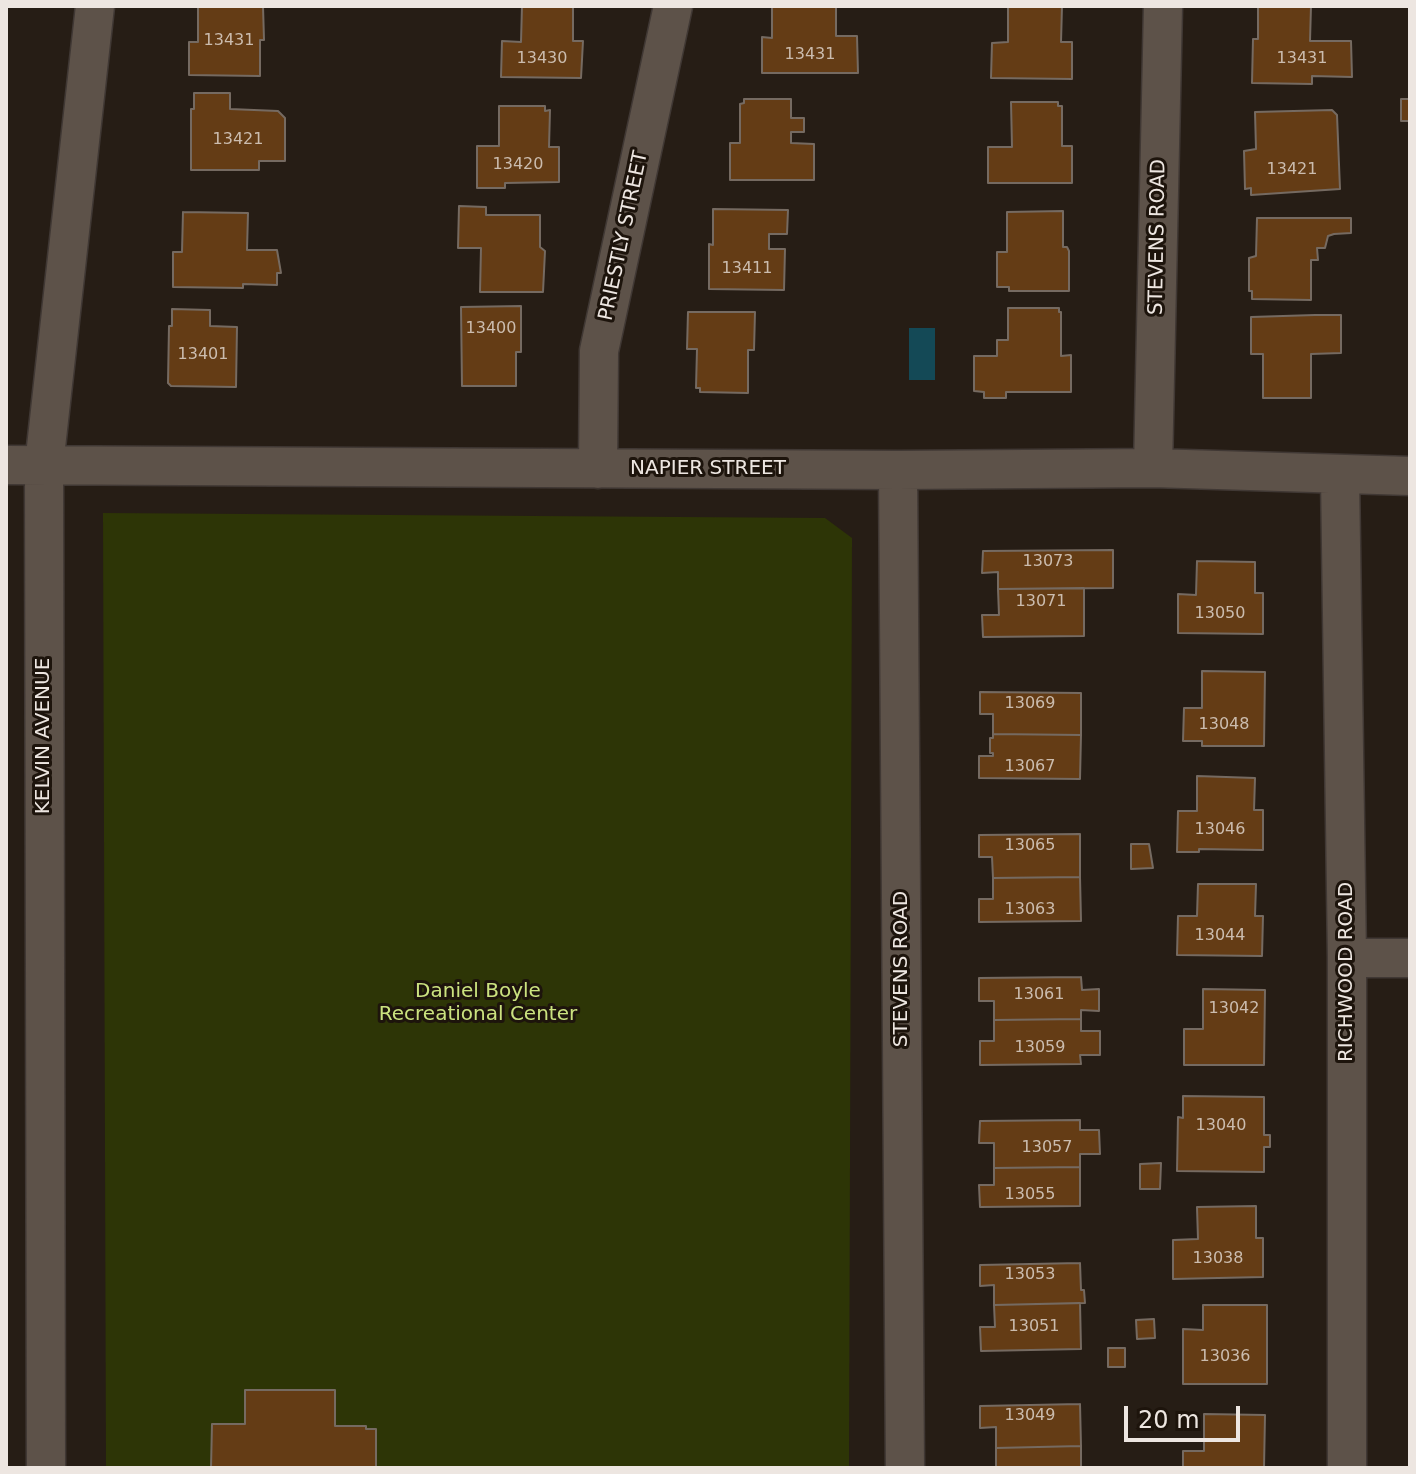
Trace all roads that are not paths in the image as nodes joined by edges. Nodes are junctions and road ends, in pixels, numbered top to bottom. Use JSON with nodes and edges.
{"nodes":[{"id":1,"x":95,"y":6,"type":"edge"},
{"id":2,"x":673,"y":6,"type":"edge"},
{"id":3,"x":1163,"y":6,"type":"edge"},
{"id":4,"x":6,"y":465,"type":"edge"},
{"id":5,"x":44,"y":465,"type":"junction"},
{"id":6,"x":1153,"y":468,"type":"junction"},
{"id":7,"x":598,"y":469,"type":"junction"},
{"id":8,"x":898,"y":470,"type":"junction"},
{"id":9,"x":1340,"y":476,"type":"junction"},
{"id":10,"x":1410,"y":476,"type":"edge"},
{"id":11,"x":1347,"y":958,"type":"junction"},
{"id":12,"x":1410,"y":958,"type":"edge"},
{"id":13,"x":46,"y":1468,"type":"edge"},
{"id":14,"x":905,"y":1468,"type":"edge"},
{"id":15,"x":1347,"y":1468,"type":"edge"}],
"edges":[{"from":1,"to":5,"type":"street","name":"KELVIN AVENUE"},
{"from":2,"to":7,"type":"street","name":"PRIESTLY STREET"},
{"from":3,"to":6,"type":"street","name":"STEVENS ROAD"},
{"from":4,"to":5,"type":"street","name":"NAPIER STREET"},
{"from":5,"to":7,"type":"street","name":"NAPIER STREET"},
{"from":5,"to":13,"type":"street","name":"KELVIN AVENUE"},
{"from":6,"to":8,"type":"street","name":"NAPIER STREET"},
{"from":6,"to":9,"type":"street","name":"NAPIER STREET"},
{"from":7,"to":8,"type":"street","name":"NAPIER STREET"},
{"from":8,"to":14,"type":"street","name":"STEVENS ROAD"},
{"from":9,"to":10,"type":"street","name":"NAPIER STREET"},
{"from":9,"to":11,"type":"street","name":"RICHWOOD ROAD"},
{"from":11,"to":12,"type":"street"},
{"from":11,"to":15,"type":"street","name":"RICHWOOD ROAD"}]}
